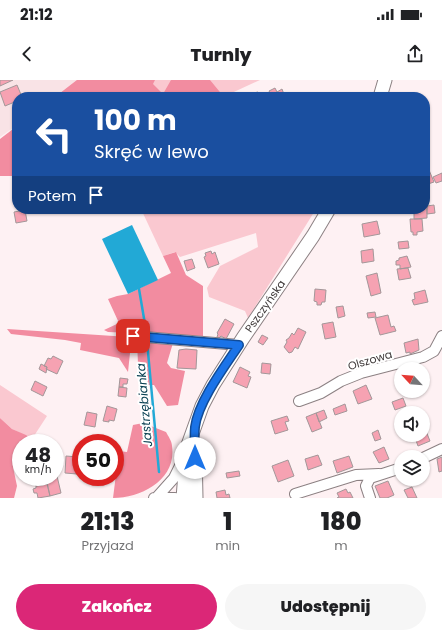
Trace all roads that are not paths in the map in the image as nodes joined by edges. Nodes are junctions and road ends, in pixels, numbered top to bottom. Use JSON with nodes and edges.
{"nodes":[{"id":1,"x":385,"y":80,"type":"edge"},
{"id":2,"x":381,"y":92,"type":"edge"},
{"id":3,"x":326,"y":214,"type":"edge"},
{"id":4,"x":133,"y":336,"type":"dead end"},
{"id":5,"x":442,"y":336,"type":"edge"},
{"id":6,"x":239,"y":345,"type":"junction"},
{"id":7,"x":299,"y":400,"type":"dead end"},
{"id":8,"x":195,"y":426,"type":"junction"},
{"id":9,"x":188,"y":448,"type":"junction"},
{"id":10,"x":442,"y":449,"type":"edge"},
{"id":11,"x":430,"y":455,"type":"edge"},
{"id":12,"x":394,"y":470,"type":"edge"},
{"id":13,"x":379,"y":474,"type":"junction"},
{"id":14,"x":195,"y":482,"type":"junction"},
{"id":15,"x":295,"y":494,"type":"dead end"},
{"id":16,"x":155,"y":498,"type":"edge"},
{"id":17,"x":175,"y":498,"type":"edge"},
{"id":18,"x":184,"y":498,"type":"edge"},
{"id":19,"x":196,"y":498,"type":"edge"},
{"id":20,"x":370,"y":498,"type":"edge"}],
"edges":[{"from":1,"to":2,"type":"main road"},
{"from":3,"to":6,"type":"main road","name":"Pszczyńska"},
{"from":4,"to":6,"type":"street"},
{"from":5,"to":7,"type":"street","name":"Olszowa"},
{"from":6,"to":8,"type":"main road","name":"Pszczyńska"},
{"from":8,"to":9,"type":"main road","name":"Pszczyńska"},
{"from":8,"to":14,"type":"main road","name":"Pszczyńska"},
{"from":9,"to":16,"type":"street"},
{"from":9,"to":18,"type":"main road","name":"Pszczyńska"},
{"from":10,"to":11,"type":"street"},
{"from":12,"to":13,"type":"street"},
{"from":13,"to":15,"type":"street"},
{"from":13,"to":20,"type":"street"},
{"from":14,"to":18,"type":"street"},
{"from":14,"to":19,"type":"main road","name":"Pszczyńska"},
{"from":16,"to":17,"type":"street"}]}
